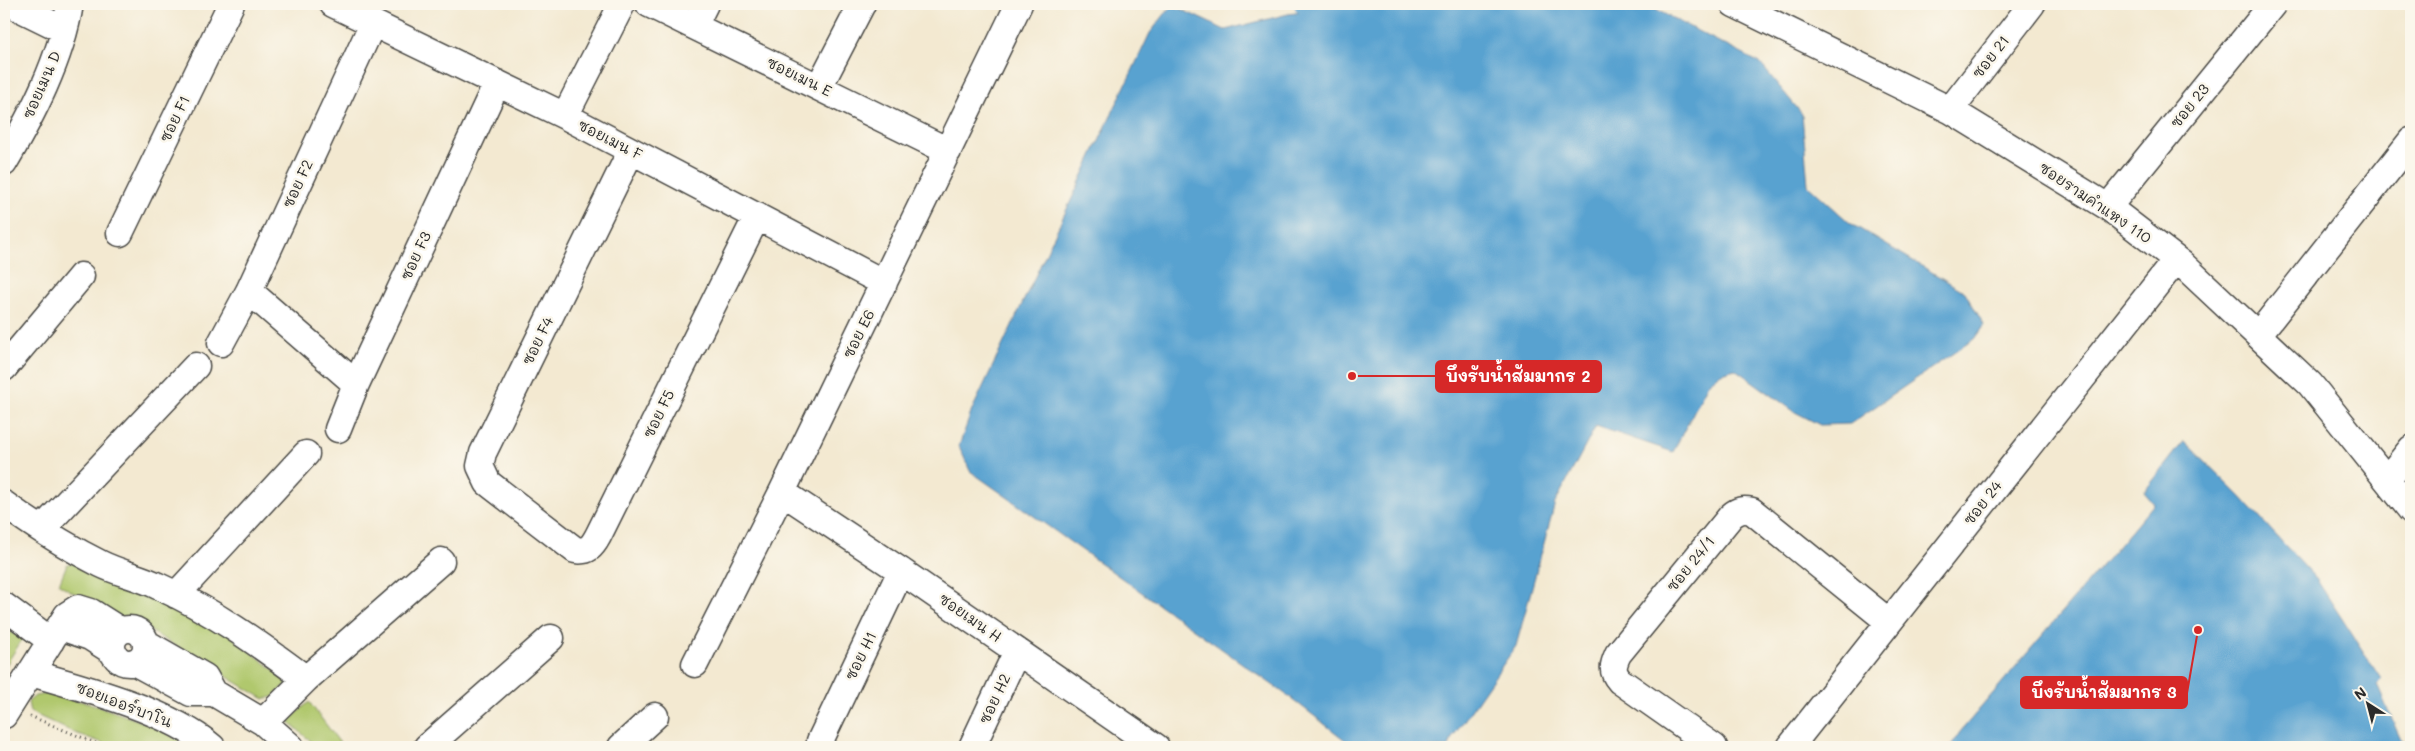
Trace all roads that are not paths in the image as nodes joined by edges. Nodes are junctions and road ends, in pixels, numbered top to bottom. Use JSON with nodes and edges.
{"nodes":[{"id":1,"x":11,"y":4,"type":"edge"},
{"id":2,"x":70,"y":4,"type":"edge"},
{"id":3,"x":231,"y":4,"type":"edge"},
{"id":4,"x":333,"y":4,"type":"edge"},
{"id":5,"x":622,"y":4,"type":"edge"},
{"id":6,"x":649,"y":4,"type":"edge"},
{"id":7,"x":862,"y":4,"type":"edge"},
{"id":8,"x":1020,"y":4,"type":"edge"},
{"id":9,"x":1734,"y":4,"type":"edge"},
{"id":10,"x":2032,"y":4,"type":"edge"},
{"id":11,"x":2272,"y":4,"type":"edge"},
{"id":12,"x":699,"y":15,"type":"edge"},
{"id":13,"x":373,"y":23,"type":"junction"},
{"id":14,"x":64,"y":30,"type":"junction"},
{"id":15,"x":496,"y":84,"type":"junction"},
{"id":16,"x":819,"y":87,"type":"junction"},
{"id":17,"x":1950,"y":110,"type":"junction"},
{"id":18,"x":565,"y":116,"type":"junction"},
{"id":19,"x":2411,"y":141,"type":"edge"},
{"id":20,"x":631,"y":151,"type":"junction"},
{"id":21,"x":948,"y":151,"type":"junction"},
{"id":22,"x":4,"y":161,"type":"edge"},
{"id":23,"x":2108,"y":208,"type":"junction"},
{"id":24,"x":758,"y":216,"type":"junction"},
{"id":25,"x":120,"y":233,"type":"dead end"},
{"id":26,"x":2176,"y":260,"type":"junction"},
{"id":27,"x":81,"y":276,"type":"dead end"},
{"id":28,"x":884,"y":283,"type":"junction"},
{"id":29,"x":249,"y":291,"type":"junction"},
{"id":30,"x":2258,"y":335,"type":"junction"},
{"id":31,"x":221,"y":343,"type":"dead end"},
{"id":32,"x":196,"y":366,"type":"dead end"},
{"id":33,"x":4,"y":368,"type":"edge"},
{"id":34,"x":356,"y":384,"type":"junction"},
{"id":35,"x":338,"y":429,"type":"dead end"},
{"id":36,"x":2411,"y":449,"type":"edge"},
{"id":37,"x":306,"y":454,"type":"dead end"},
{"id":38,"x":2387,"y":479,"type":"junction"},
{"id":39,"x":782,"y":492,"type":"junction"},
{"id":40,"x":4,"y":504,"type":"edge"},
{"id":41,"x":2411,"y":510,"type":"edge"},
{"id":42,"x":532,"y":516,"type":"joint"},
{"id":43,"x":42,"y":529,"type":"junction"},
{"id":44,"x":442,"y":562,"type":"dead end"},
{"id":45,"x":902,"y":571,"type":"junction"},
{"id":46,"x":176,"y":595,"type":"junction"},
{"id":47,"x":4,"y":606,"type":"edge"},
{"id":48,"x":1889,"y":622,"type":"junction"},
{"id":49,"x":56,"y":634,"type":"junction"},
{"id":50,"x":551,"y":638,"type":"dead end"},
{"id":51,"x":1017,"y":651,"type":"junction"},
{"id":52,"x":695,"y":664,"type":"dead end"},
{"id":53,"x":31,"y":673,"type":"junction"},
{"id":54,"x":306,"y":679,"type":"junction"},
{"id":55,"x":6,"y":711,"type":"edge"},
{"id":56,"x":655,"y":716,"type":"dead end"},
{"id":57,"x":263,"y":722,"type":"junction"},
{"id":58,"x":1130,"y":740,"type":"edge"},
{"id":59,"x":820,"y":741,"type":"dead end"},
{"id":60,"x":212,"y":747,"type":"edge"},
{"id":61,"x":291,"y":747,"type":"edge"},
{"id":62,"x":427,"y":747,"type":"edge"},
{"id":63,"x":621,"y":747,"type":"edge"},
{"id":64,"x":972,"y":747,"type":"edge"},
{"id":65,"x":1156,"y":747,"type":"edge"},
{"id":66,"x":1714,"y":747,"type":"edge"},
{"id":67,"x":1790,"y":747,"type":"edge"}],
"edges":[{"from":1,"to":14,"type":"street"},
{"from":2,"to":14,"type":"street","name":"ซอยเมน D"},
{"from":3,"to":25,"type":"street","name":"ซอย F1"},
{"from":4,"to":13,"type":"street","name":"ซอยเมน F"},
{"from":5,"to":18,"type":"street"},
{"from":6,"to":12,"type":"street","name":"ซอยเมน E"},
{"from":7,"to":16,"type":"street"},
{"from":8,"to":21,"type":"street","name":"ซอย E6"},
{"from":9,"to":17,"type":"street","name":"ซอยรามคำแหง 110"},
{"from":10,"to":17,"type":"street","name":"ซอย 21"},
{"from":11,"to":23,"type":"street","name":"ซอย 23"},
{"from":12,"to":16,"type":"street","name":"ซอยเมน E"},
{"from":13,"to":15,"type":"street","name":"ซอยเมน F"},
{"from":13,"to":29,"type":"street","name":"ซอย F2"},
{"from":14,"to":22,"type":"street","name":"ซอยเมน D"},
{"from":15,"to":18,"type":"street","name":"ซอยเมน F"},
{"from":15,"to":34,"type":"street","name":"ซอย F3"},
{"from":16,"to":21,"type":"street","name":"ซอยเมน E"},
{"from":17,"to":23,"type":"street","name":"ซอยรามคำแหง 110"},
{"from":18,"to":20,"type":"street","name":"ซอยเมน F"},
{"from":19,"to":30,"type":"street"},
{"from":20,"to":24,"type":"street","name":"ซอยเมน F"},
{"from":20,"to":42,"type":"street","name":"ซอย F4"},
{"from":21,"to":28,"type":"street","name":"ซอย E6"},
{"from":23,"to":26,"type":"street","name":"ซอยรามคำแหง 110"},
{"from":24,"to":28,"type":"street","name":"ซอยเมน F"},
{"from":24,"to":42,"type":"street","name":"ซอย F5"},
{"from":26,"to":30,"type":"street","name":"ซอยรามคำแหง 110"},
{"from":26,"to":48,"type":"street","name":"ซอย 24"},
{"from":27,"to":33,"type":"street"},
{"from":28,"to":39,"type":"street","name":"ซอย E6"},
{"from":29,"to":31,"type":"street","name":"ซอย F2"},
{"from":29,"to":34,"type":"street"},
{"from":30,"to":38,"type":"street","name":"ซอยรามคำแหง 110"},
{"from":32,"to":43,"type":"street"},
{"from":34,"to":35,"type":"street","name":"ซอย F3"},
{"from":36,"to":38,"type":"street"},
{"from":37,"to":46,"type":"street"},
{"from":38,"to":41,"type":"street","name":"ซอยรามคำแหง 110"},
{"from":39,"to":45,"type":"street","name":"ซอยเมน H"},
{"from":39,"to":52,"type":"street","name":"ซอย E6"},
{"from":40,"to":43,"type":"street"},
{"from":43,"to":46,"type":"street"},
{"from":44,"to":54,"type":"street"},
{"from":45,"to":51,"type":"street","name":"ซอยเมน H"},
{"from":45,"to":59,"type":"street","name":"ซอย H1"},
{"from":46,"to":54,"type":"street"},
{"from":47,"to":49,"type":"street"},
{"from":48,"to":66,"type":"street","name":"ซอย 24/1"},
{"from":48,"to":67,"type":"street","name":"ซอย 24"},
{"from":49,"to":53,"type":"street"},
{"from":49,"to":57,"type":"street"},
{"from":50,"to":62,"type":"street"},
{"from":51,"to":58,"type":"street","name":"ซอยเมน H"},
{"from":51,"to":64,"type":"street","name":"ซอย H2"},
{"from":53,"to":55,"type":"street"},
{"from":53,"to":60,"type":"street","name":"ซอยเออร์บาโน"},
{"from":54,"to":57,"type":"street"},
{"from":56,"to":63,"type":"street"},
{"from":57,"to":61,"type":"street"},
{"from":58,"to":65,"type":"street","name":"ซอยเมน H"}]}
